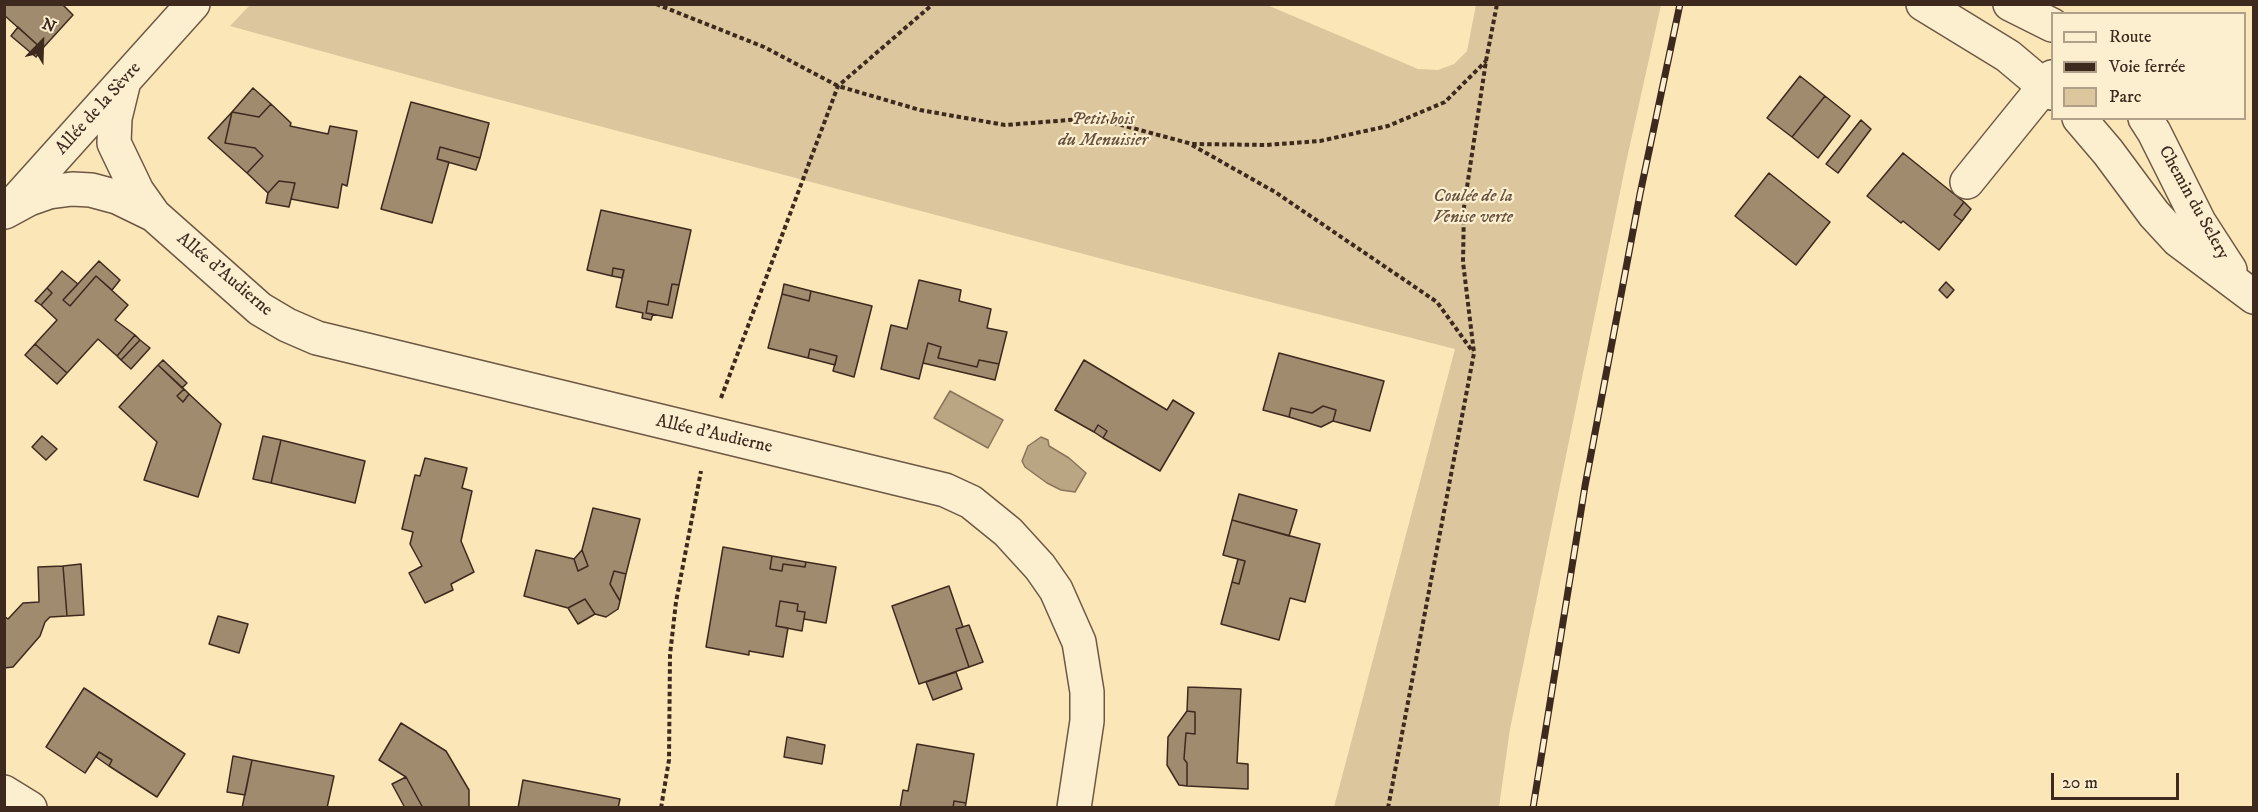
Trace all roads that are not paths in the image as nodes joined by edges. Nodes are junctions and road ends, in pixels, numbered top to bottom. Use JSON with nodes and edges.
{"nodes":[{"id":1,"x":1923,"y":4,"type":"edge"},
{"id":2,"x":2010,"y":4,"type":"edge"},
{"id":3,"x":192,"y":5,"type":"edge"},
{"id":4,"x":2051,"y":24,"type":"edge"},
{"id":5,"x":124,"y":81,"type":"junction"},
{"id":6,"x":2050,"y":85,"type":"edge"},
{"id":7,"x":2081,"y":120,"type":"edge"},
{"id":8,"x":2146,"y":120,"type":"edge"},
{"id":9,"x":1967,"y":182,"type":"dead end"},
{"id":10,"x":5,"y":212,"type":"edge"},
{"id":11,"x":154,"y":215,"type":"junction"},
{"id":12,"x":2247,"y":292,"type":"edge"},
{"id":13,"x":4,"y":792,"type":"edge"},
{"id":14,"x":30,"y":807,"type":"edge"},
{"id":15,"x":1074,"y":807,"type":"edge"}],
"edges":[{"from":1,"to":6,"type":"street"},
{"from":2,"to":4,"type":"street"},
{"from":3,"to":5,"type":"street","name":"Allée de la Sèvre"},
{"from":5,"to":10,"type":"street","name":"Allée de la Sèvre"},
{"from":5,"to":11,"type":"street","name":"Allée d'Audierne"},
{"from":6,"to":9,"type":"street"},
{"from":7,"to":12,"type":"street","name":"Chemin du Selery"},
{"from":8,"to":12,"type":"street","name":"Chemin du Selery"},
{"from":10,"to":11,"type":"street","name":"Allée d'Audierne"},
{"from":11,"to":15,"type":"street","name":"Allée d'Audierne"},
{"from":13,"to":14,"type":"street"}]}
